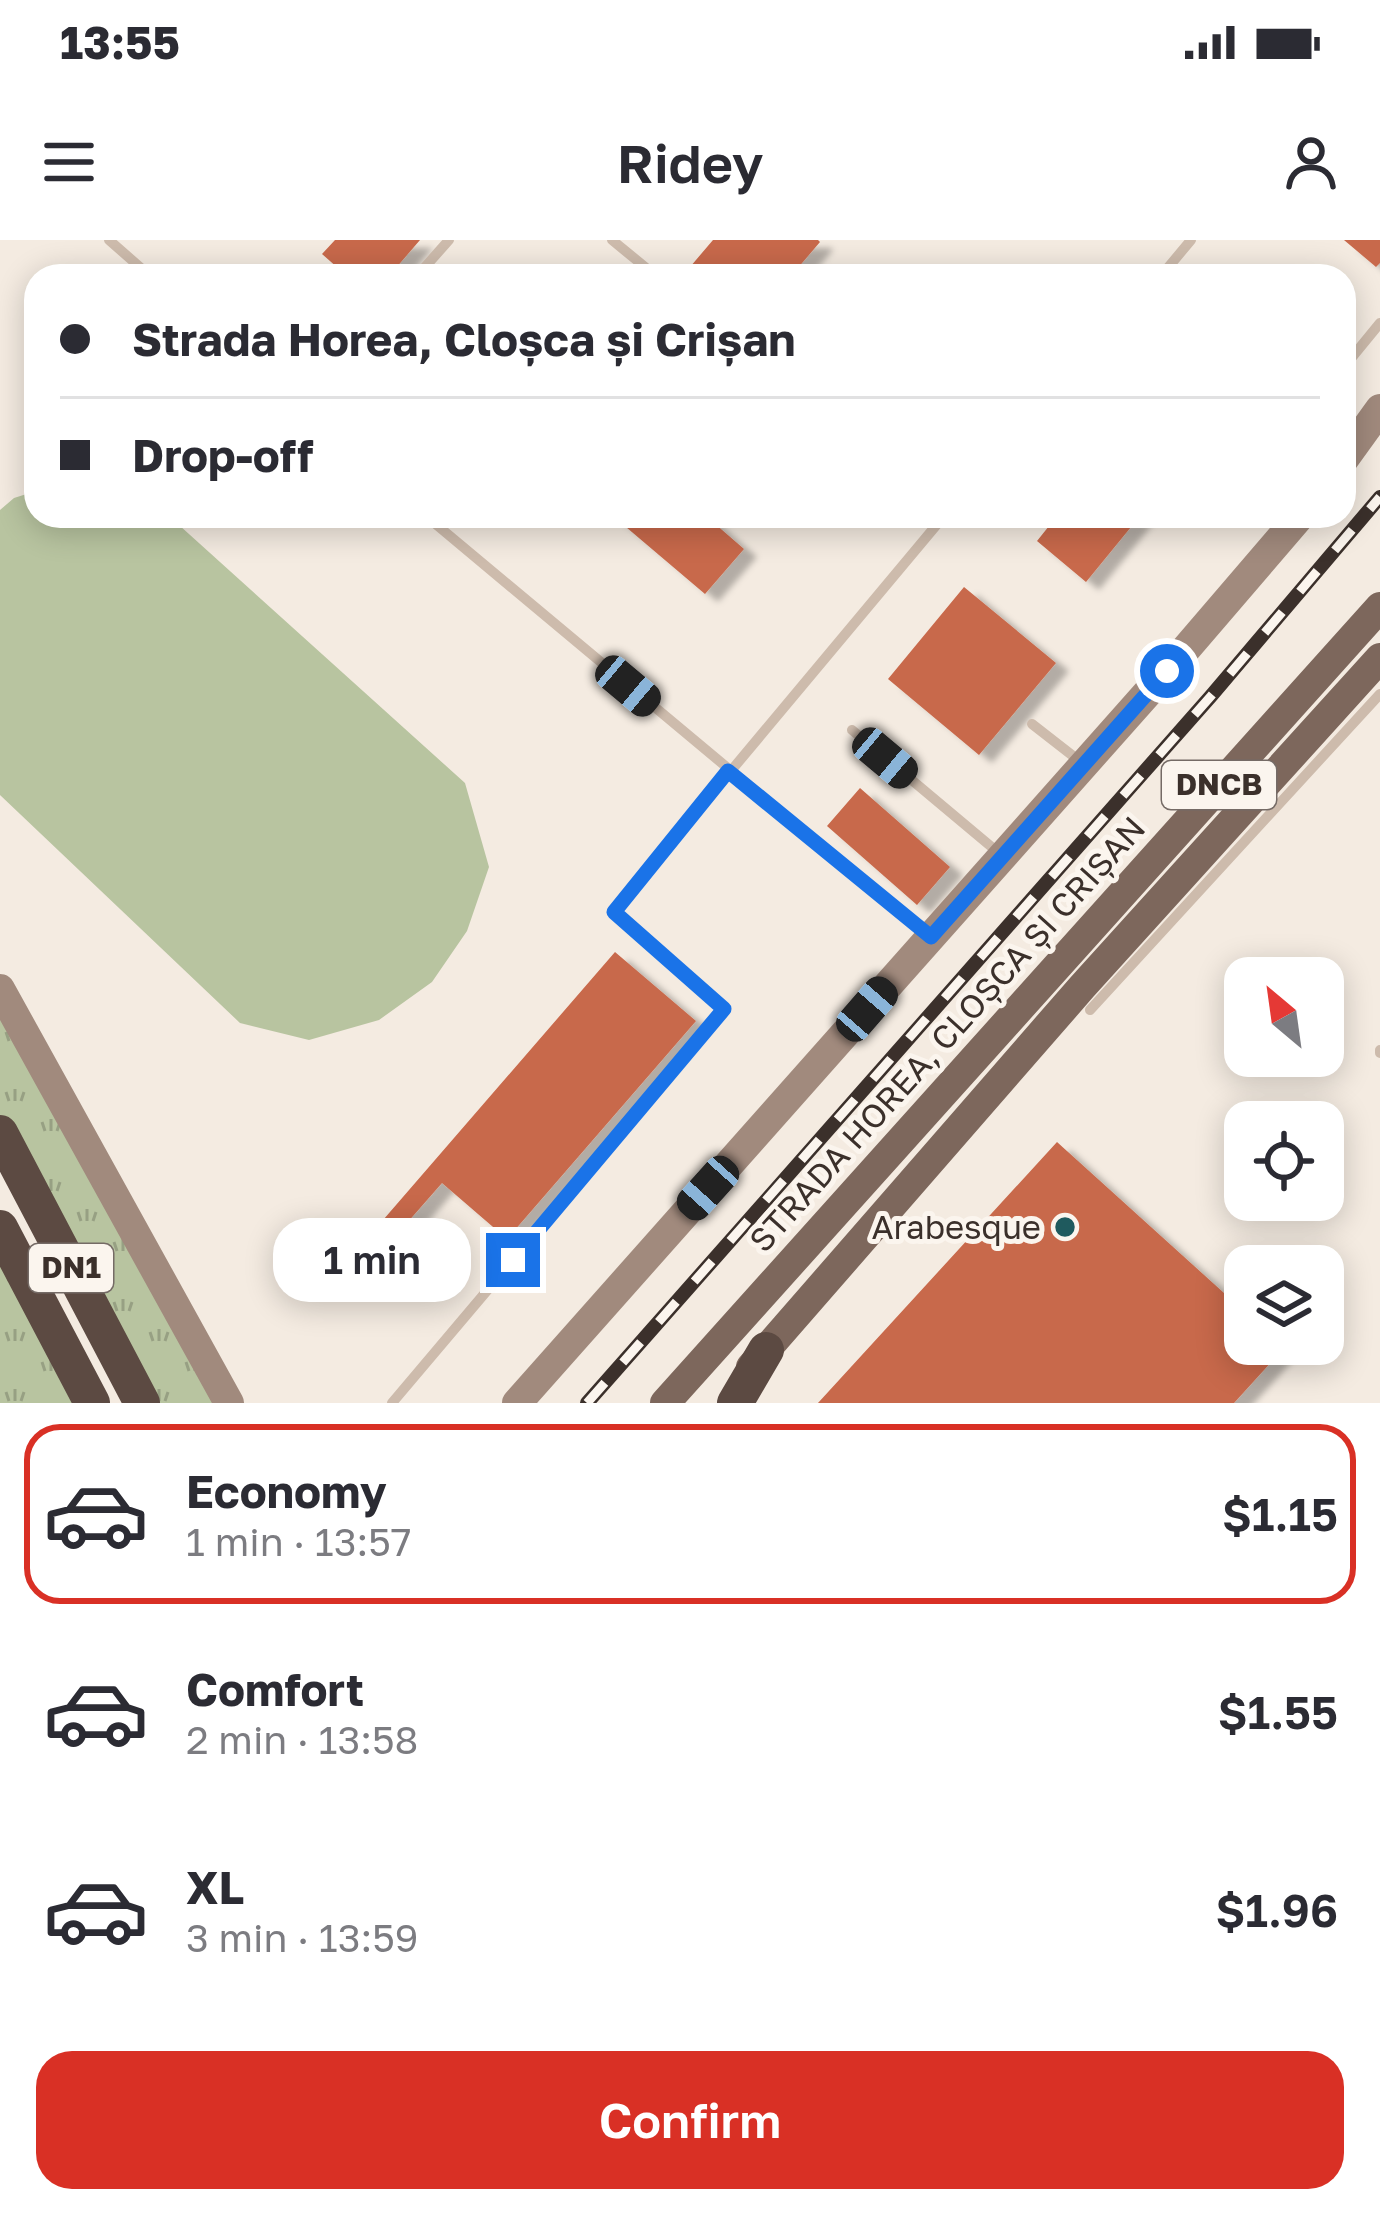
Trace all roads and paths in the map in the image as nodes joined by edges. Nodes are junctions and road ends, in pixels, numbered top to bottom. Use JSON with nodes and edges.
{"nodes":[{"id":1,"x":109,"y":240,"type":"edge"},
{"id":2,"x":449,"y":240,"type":"edge"},
{"id":3,"x":612,"y":240,"type":"edge"},
{"id":4,"x":1190,"y":240,"type":"edge"},
{"id":5,"x":136,"y":264,"type":"edge"},
{"id":6,"x":428,"y":264,"type":"edge"},
{"id":7,"x":641,"y":264,"type":"edge"},
{"id":8,"x":1171,"y":264,"type":"edge"},
{"id":9,"x":1380,"y":323,"type":"edge"},
{"id":10,"x":1356,"y":352,"type":"edge"},
{"id":11,"x":1380,"y":409,"type":"edge"},
{"id":12,"x":1356,"y":442,"type":"edge"},
{"id":13,"x":440,"y":528,"type":"edge"},
{"id":14,"x":934,"y":528,"type":"edge"},
{"id":15,"x":1290,"y":528,"type":"edge"},
{"id":16,"x":1380,"y":607,"type":"edge"},
{"id":17,"x":1380,"y":658,"type":"edge"},
{"id":18,"x":1380,"y":694,"type":"edge"},
{"id":19,"x":1033,"y":724,"type":"dead end"},
{"id":20,"x":852,"y":730,"type":"dead end"},
{"id":21,"x":1084,"y":765,"type":"junction"},
{"id":22,"x":728,"y":771,"type":"junction"},
{"id":23,"x":1002,"y":856,"type":"junction"},
{"id":24,"x":931,"y":937,"type":"junction"},
{"id":25,"x":0,"y":989,"type":"edge"},
{"id":26,"x":1086,"y":998,"type":"junction"},
{"id":27,"x":0,"y":1133,"type":"edge"},
{"id":28,"x":0,"y":1228,"type":"edge"},
{"id":29,"x":766,"y":1350,"type":"junction"},
{"id":30,"x":92,"y":1403,"type":"edge"},
{"id":31,"x":142,"y":1403,"type":"edge"},
{"id":32,"x":229,"y":1403,"type":"edge"},
{"id":33,"x":392,"y":1403,"type":"edge"},
{"id":34,"x":517,"y":1403,"type":"edge"},
{"id":35,"x":665,"y":1403,"type":"edge"},
{"id":36,"x":720,"y":1403,"type":"edge"},
{"id":37,"x":734,"y":1403,"type":"edge"}],
"edges":[{"from":1,"to":5,"type":"lane"},
{"from":2,"to":6,"type":"lane"},
{"from":3,"to":7,"type":"lane"},
{"from":4,"to":8,"type":"lane"},
{"from":9,"to":10,"type":"lane"},
{"from":11,"to":12,"type":"street"},
{"from":13,"to":22,"type":"lane"},
{"from":14,"to":22,"type":"lane"},
{"from":15,"to":21,"type":"street"},
{"from":16,"to":35,"type":"main road","name":"STRADA HOREA, CLOȘCA ȘI CRIȘAN","number":"DNCB"},
{"from":17,"to":26,"type":"main road","name":"STRADA HOREA, CLOȘCA ȘI CRIȘAN","number":"DNCB"},
{"from":18,"to":26,"type":"lane"},
{"from":19,"to":21,"type":"lane"},
{"from":20,"to":23,"type":"lane"},
{"from":21,"to":23,"type":"street"},
{"from":22,"to":24,"type":"lane"},
{"from":22,"to":33,"type":"lane"},
{"from":23,"to":24,"type":"street"},
{"from":24,"to":34,"type":"street"},
{"from":25,"to":32,"type":"street"},
{"from":26,"to":29,"type":"main road","name":"STRADA HOREA, CLOȘCA ȘI CRIȘAN","number":"DNCB"},
{"from":27,"to":31,"type":"highway","number":"DN1"},
{"from":28,"to":30,"type":"highway","number":"DN1"},
{"from":29,"to":36,"type":"main road","number":"DNCB"},
{"from":29,"to":37,"type":"highway"}]}
